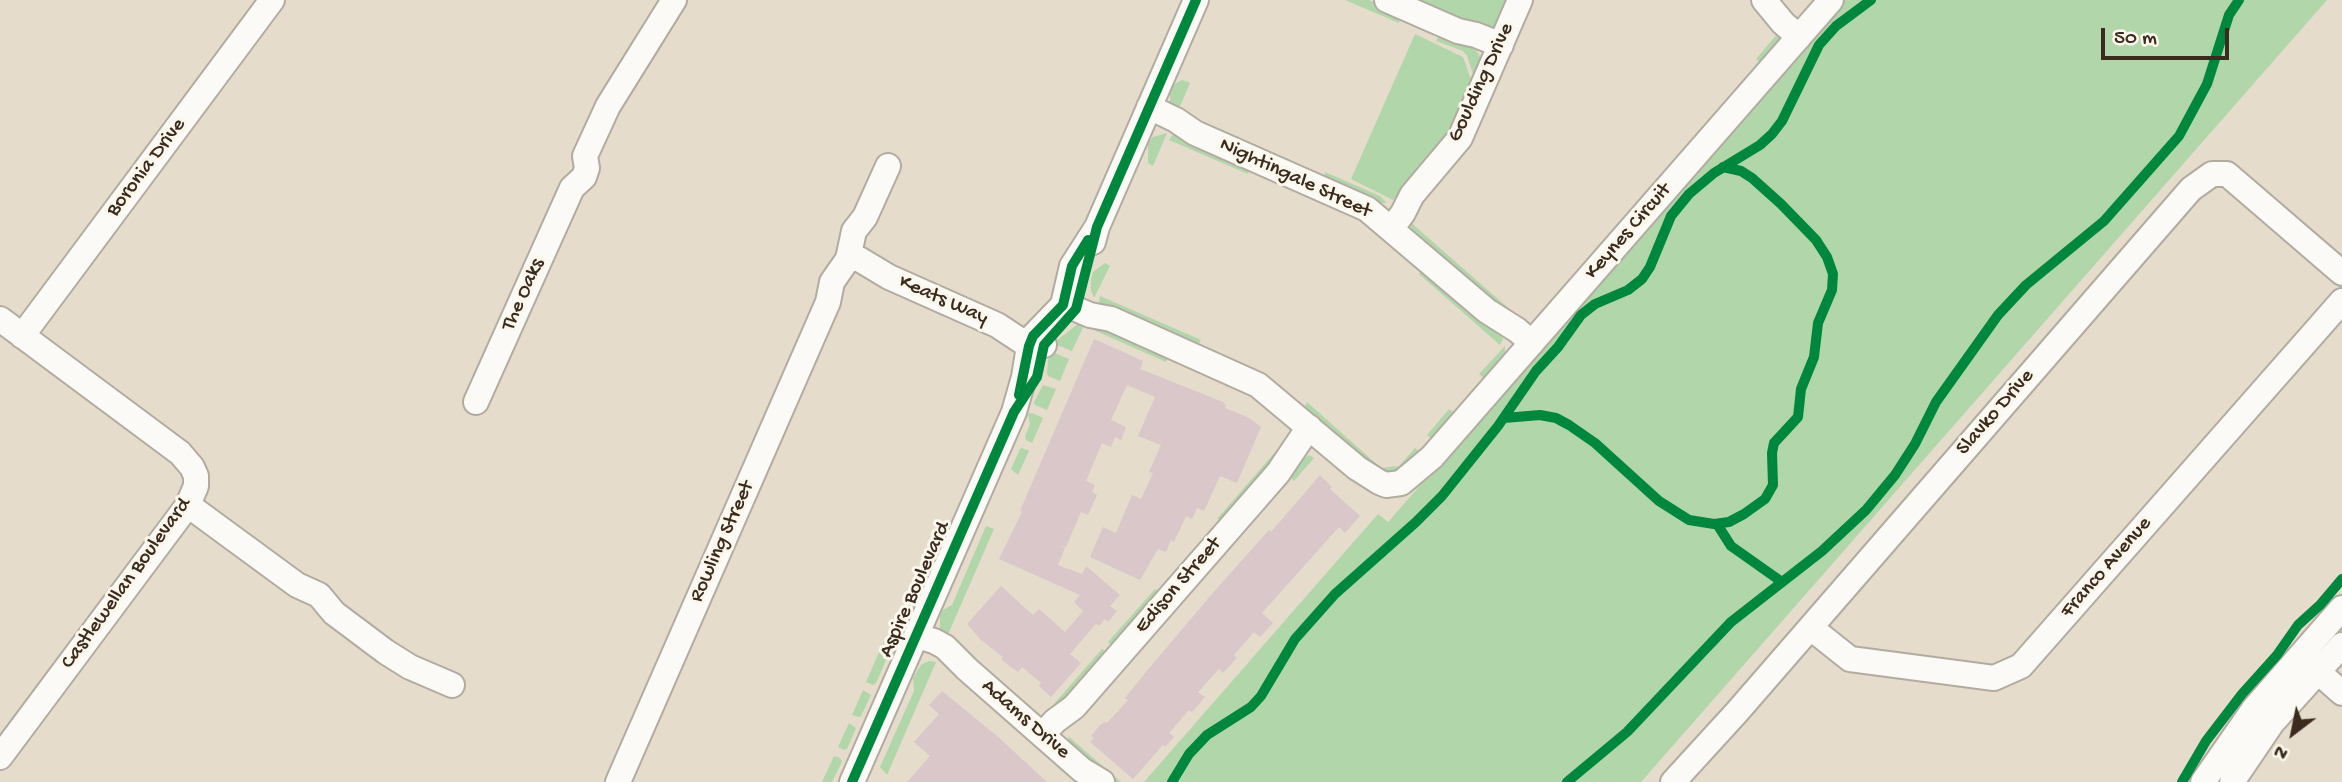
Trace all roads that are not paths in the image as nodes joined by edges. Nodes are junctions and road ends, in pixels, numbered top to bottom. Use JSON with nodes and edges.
{"nodes":[{"id":1,"x":272,"y":0,"type":"edge"},
{"id":2,"x":674,"y":0,"type":"edge"},
{"id":3,"x":1196,"y":0,"type":"edge"},
{"id":4,"x":1387,"y":0,"type":"edge"},
{"id":5,"x":1520,"y":0,"type":"edge"},
{"id":6,"x":1766,"y":0,"type":"edge"},
{"id":7,"x":1831,"y":0,"type":"edge"},
{"id":8,"x":1802,"y":33,"type":"junction"},
{"id":9,"x":1499,"y":50,"type":"junction"},
{"id":10,"x":1147,"y":112,"type":"junction"},
{"id":11,"x":888,"y":166,"type":"dead end"},
{"id":12,"x":1387,"y":224,"type":"junction"},
{"id":13,"x":854,"y":262,"type":"junction"},
{"id":14,"x":2342,"y":273,"type":"edge"},
{"id":15,"x":2342,"y":301,"type":"edge"},
{"id":16,"x":1074,"y":303,"type":"junction"},
{"id":17,"x":0,"y":319,"type":"edge"},
{"id":18,"x":22,"y":336,"type":"junction"},
{"id":19,"x":1035,"y":342,"type":"junction"},
{"id":20,"x":1528,"y":347,"type":"junction"},
{"id":21,"x":476,"y":402,"type":"dead end"},
{"id":22,"x":1314,"y":432,"type":"junction"},
{"id":23,"x":188,"y":505,"type":"junction"},
{"id":24,"x":2342,"y":608,"type":"edge"},
{"id":25,"x":1811,"y":628,"type":"junction"},
{"id":26,"x":914,"y":641,"type":"junction"},
{"id":27,"x":2342,"y":645,"type":"edge"},
{"id":28,"x":2310,"y":664,"type":"junction"},
{"id":29,"x":452,"y":685,"type":"dead end"},
{"id":30,"x":2342,"y":693,"type":"edge"},
{"id":31,"x":1047,"y":739,"type":"junction"},
{"id":32,"x":0,"y":757,"type":"edge"},
{"id":33,"x":1095,"y":780,"type":"edge"},
{"id":34,"x":618,"y":782,"type":"edge"},
{"id":35,"x":852,"y":782,"type":"edge"},
{"id":36,"x":1673,"y":782,"type":"edge"},
{"id":37,"x":2203,"y":782,"type":"edge"},
{"id":38,"x":2232,"y":782,"type":"edge"}],
"edges":[{"from":1,"to":18,"type":"street","name":"Boronia Drive"},
{"from":2,"to":21,"type":"street","name":"The Oaks"},
{"from":3,"to":10,"type":"street"},
{"from":4,"to":9,"type":"street"},
{"from":5,"to":9,"type":"street","name":"Goulding Drive"},
{"from":6,"to":8,"type":"street"},
{"from":7,"to":8,"type":"street","name":"Keynes Circuit"},
{"from":8,"to":20,"type":"street","name":"Keynes Circuit"},
{"from":9,"to":12,"type":"street","name":"Goulding Drive"},
{"from":10,"to":12,"type":"street","name":"Nightingale Street"},
{"from":10,"to":16,"type":"street"},
{"from":11,"to":13,"type":"street","name":"Rowling Street"},
{"from":12,"to":20,"type":"street","name":"Nightingale Street"},
{"from":13,"to":19,"type":"street","name":"Keats Way"},
{"from":13,"to":34,"type":"street","name":"Rowling Street"},
{"from":14,"to":25,"type":"street","name":"Slavko Drive"},
{"from":15,"to":25,"type":"street","name":"Franco Avenue"},
{"from":16,"to":19,"type":"street"},
{"from":16,"to":22,"type":"street","name":"Keynes Circuit"},
{"from":17,"to":18,"type":"street","name":"Castlewellan Boulevard"},
{"from":18,"to":23,"type":"street","name":"Castlewellan Boulevard"},
{"from":19,"to":26,"type":"street","name":"Aspire Boulevard"},
{"from":20,"to":22,"type":"street","name":"Keynes Circuit"},
{"from":22,"to":31,"type":"street","name":"Edison Street"},
{"from":23,"to":29,"type":"street"},
{"from":23,"to":32,"type":"street","name":"Castlewellan Boulevard"},
{"from":24,"to":28,"type":"street"},
{"from":25,"to":36,"type":"street","name":"Slavko Drive"},
{"from":26,"to":31,"type":"street","name":"Adams Drive"},
{"from":26,"to":35,"type":"street","name":"Aspire Boulevard"},
{"from":27,"to":28,"type":"street"},
{"from":28,"to":30,"type":"street"},
{"from":28,"to":37,"type":"street"},
{"from":28,"to":38,"type":"street"},
{"from":31,"to":33,"type":"street","name":"Adams Drive"}]}
